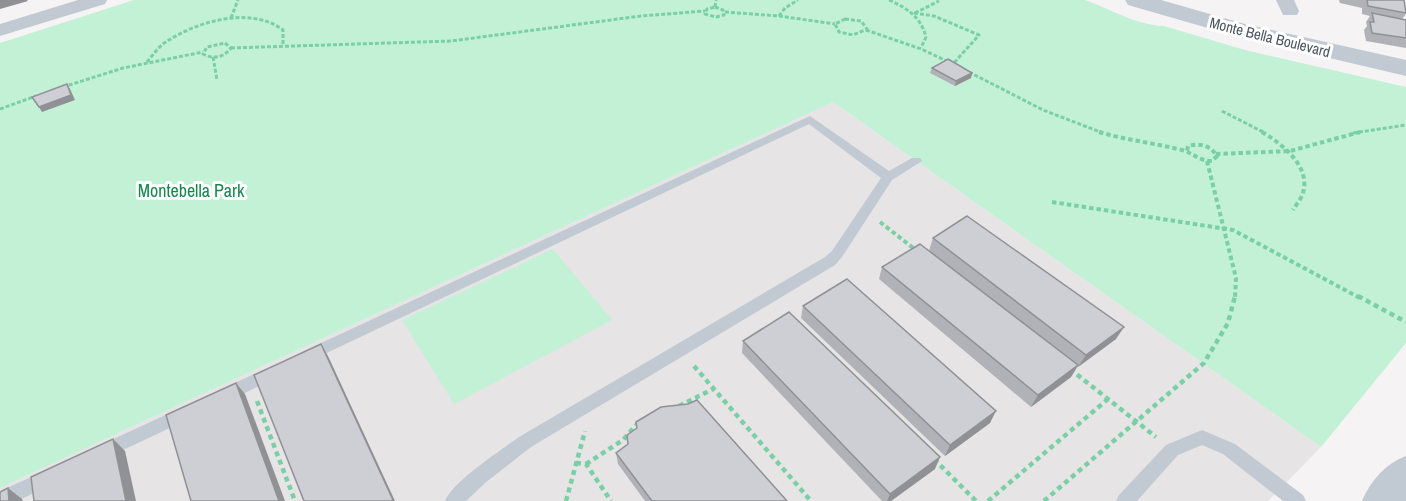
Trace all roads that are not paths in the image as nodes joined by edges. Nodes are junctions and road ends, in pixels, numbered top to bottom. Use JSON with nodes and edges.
{"nodes":[{"id":1,"x":98,"y":0,"type":"edge"},
{"id":2,"x":1136,"y":0,"type":"edge"},
{"id":3,"x":0,"y":30,"type":"edge"},
{"id":4,"x":1406,"y":68,"type":"edge"},
{"id":5,"x":916,"y":161,"type":"dead end"},
{"id":6,"x":888,"y":177,"type":"junction"},
{"id":7,"x":93,"y":456,"type":"edge"},
{"id":8,"x":62,"y":471,"type":"edge"},
{"id":9,"x":1406,"y":475,"type":"edge"},
{"id":10,"x":0,"y":500,"type":"edge"},
{"id":11,"x":454,"y":501,"type":"edge"},
{"id":12,"x":1125,"y":501,"type":"edge"},
{"id":13,"x":1297,"y":501,"type":"edge"},
{"id":14,"x":1384,"y":501,"type":"edge"}],
"edges":[{"from":1,"to":3,"type":"street"},
{"from":2,"to":4,"type":"street","name":"Monte Bella Boulevard"},
{"from":5,"to":6,"type":"lane"},
{"from":6,"to":7,"type":"lane"},
{"from":6,"to":11,"type":"lane"},
{"from":8,"to":10,"type":"lane"},
{"from":9,"to":14,"type":"street"},
{"from":12,"to":13,"type":"lane"}]}
